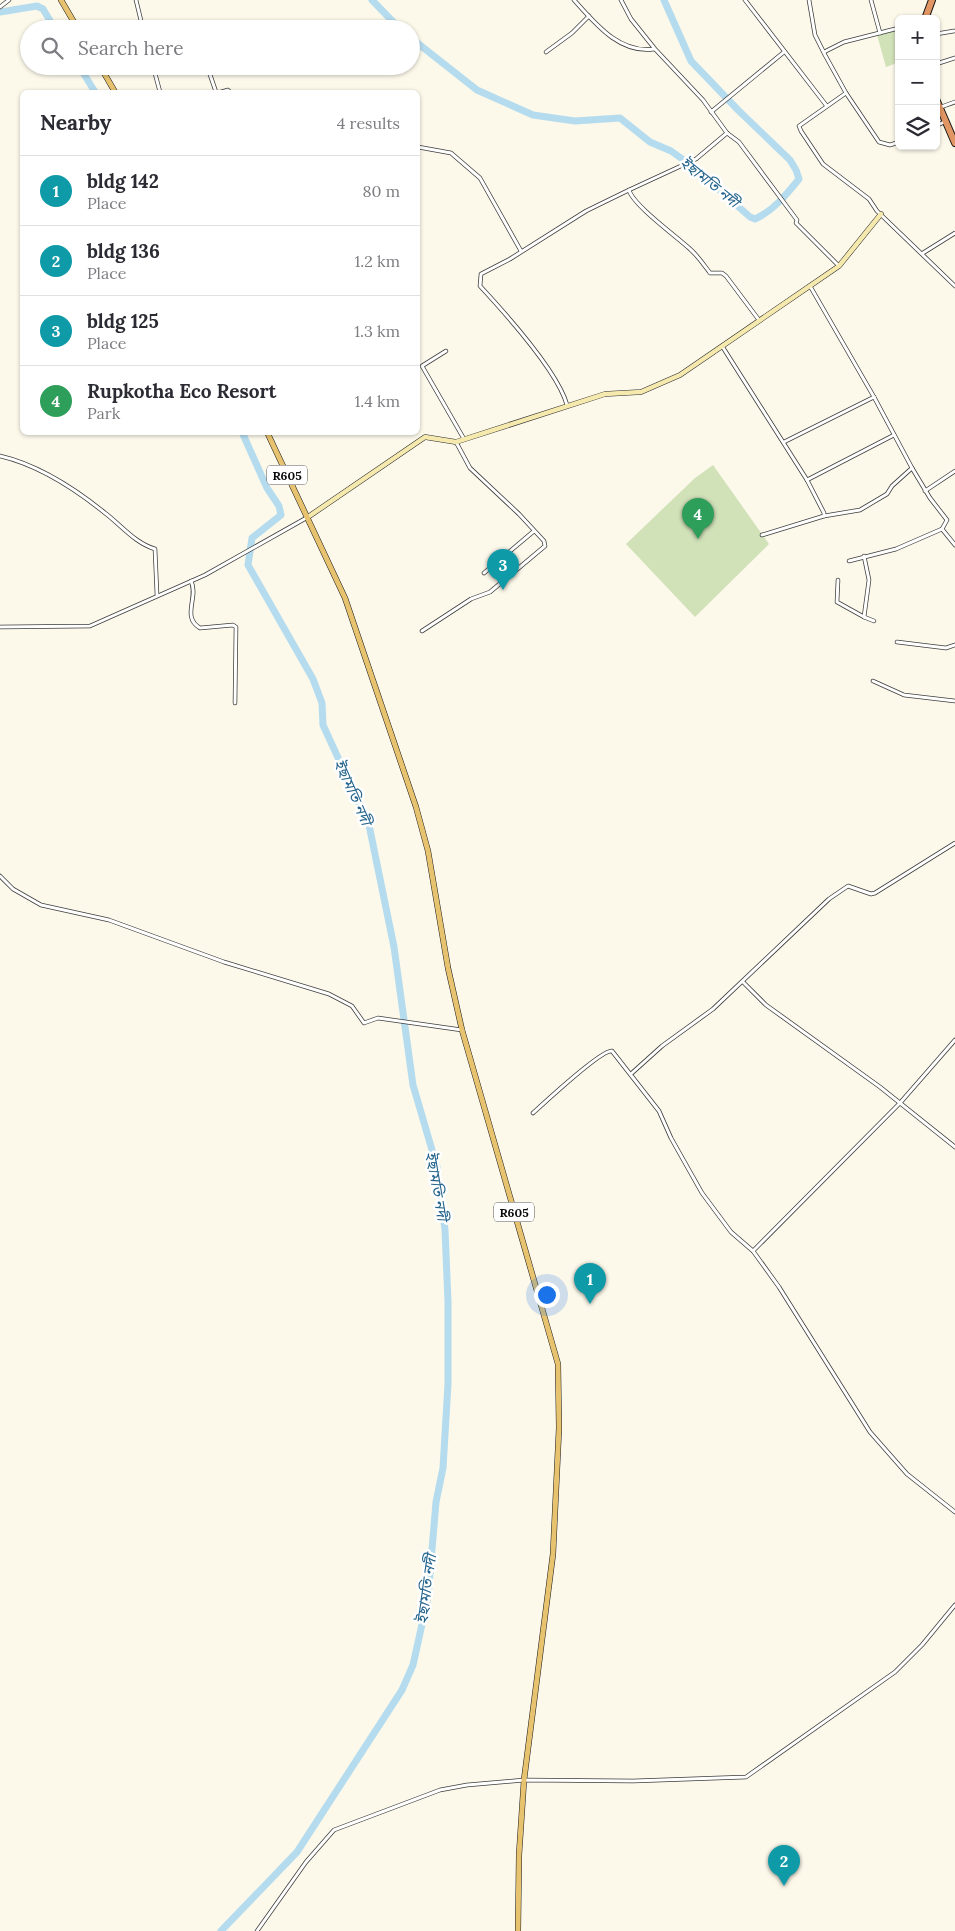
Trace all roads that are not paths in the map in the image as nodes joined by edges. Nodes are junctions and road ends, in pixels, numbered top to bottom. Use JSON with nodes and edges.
{"nodes":[{"id":1,"x":9,"y":0,"type":"edge"},
{"id":2,"x":62,"y":0,"type":"edge"},
{"id":3,"x":136,"y":0,"type":"edge"},
{"id":4,"x":574,"y":0,"type":"edge"},
{"id":5,"x":621,"y":0,"type":"edge"},
{"id":6,"x":745,"y":0,"type":"edge"},
{"id":7,"x":809,"y":0,"type":"edge"},
{"id":8,"x":871,"y":0,"type":"edge"},
{"id":9,"x":932,"y":0,"type":"edge"},
{"id":10,"x":2,"y":6,"type":"edge"},
{"id":11,"x":926,"y":15,"type":"edge"},
{"id":12,"x":589,"y":16,"type":"junction"},
{"id":13,"x":73,"y":20,"type":"edge"},
{"id":14,"x":141,"y":20,"type":"edge"},
{"id":15,"x":895,"y":29,"type":"edge"},
{"id":16,"x":954,"y":31,"type":"edge"},
{"id":17,"x":880,"y":33,"type":"junction"},
{"id":18,"x":940,"y":33,"type":"edge"},
{"id":19,"x":655,"y":49,"type":"junction"},
{"id":20,"x":546,"y":52,"type":"dead end"},
{"id":21,"x":784,"y":52,"type":"junction"},
{"id":22,"x":824,"y":52,"type":"junction"},
{"id":23,"x":955,"y":58,"type":"edge"},
{"id":24,"x":940,"y":63,"type":"edge"},
{"id":25,"x":105,"y":75,"type":"edge"},
{"id":26,"x":156,"y":75,"type":"edge"},
{"id":27,"x":210,"y":75,"type":"edge"},
{"id":28,"x":114,"y":90,"type":"edge"},
{"id":29,"x":160,"y":90,"type":"edge"},
{"id":30,"x":215,"y":90,"type":"edge"},
{"id":31,"x":846,"y":93,"type":"junction"},
{"id":32,"x":955,"y":102,"type":"edge"},
{"id":33,"x":826,"y":105,"type":"junction"},
{"id":34,"x":940,"y":107,"type":"joint"},
{"id":35,"x":712,"y":112,"type":"junction"},
{"id":36,"x":947,"y":121,"type":"junction"},
{"id":37,"x":940,"y":124,"type":"edge"},
{"id":38,"x":727,"y":133,"type":"junction"},
{"id":39,"x":895,"y":143,"type":"edge"},
{"id":40,"x":955,"y":143,"type":"edge"},
{"id":41,"x":420,"y":147,"type":"edge"},
{"id":42,"x":629,"y":190,"type":"junction"},
{"id":43,"x":881,"y":214,"type":"junction"},
{"id":44,"x":955,"y":233,"type":"edge"},
{"id":45,"x":521,"y":251,"type":"junction"},
{"id":46,"x":923,"y":253,"type":"junction"},
{"id":47,"x":839,"y":266,"type":"junction"},
{"id":48,"x":810,"y":286,"type":"junction"},
{"id":49,"x":955,"y":286,"type":"edge"},
{"id":50,"x":760,"y":320,"type":"junction"},
{"id":51,"x":722,"y":346,"type":"junction"},
{"id":52,"x":446,"y":351,"type":"dead end"},
{"id":53,"x":874,"y":397,"type":"junction"},
{"id":54,"x":567,"y":405,"type":"junction"},
{"id":55,"x":268,"y":435,"type":"edge"},
{"id":56,"x":894,"y":435,"type":"junction"},
{"id":57,"x":464,"y":439,"type":"junction"},
{"id":58,"x":456,"y":442,"type":"junction"},
{"id":59,"x":784,"y":442,"type":"junction"},
{"id":60,"x":0,"y":456,"type":"edge"},
{"id":61,"x":912,"y":468,"type":"junction"},
{"id":62,"x":955,"y":471,"type":"edge"},
{"id":63,"x":807,"y":480,"type":"junction"},
{"id":64,"x":925,"y":491,"type":"junction"},
{"id":65,"x":824,"y":516,"type":"junction"},
{"id":66,"x":308,"y":517,"type":"junction"},
{"id":67,"x":942,"y":529,"type":"junction"},
{"id":68,"x":534,"y":531,"type":"junction"},
{"id":69,"x":762,"y":535,"type":"dead end"},
{"id":70,"x":955,"y":545,"type":"edge"},
{"id":71,"x":864,"y":556,"type":"junction"},
{"id":72,"x":849,"y":561,"type":"dead end"},
{"id":73,"x":484,"y":573,"type":"dead end"},
{"id":74,"x":838,"y":580,"type":"dead end"},
{"id":75,"x":191,"y":581,"type":"junction"},
{"id":76,"x":157,"y":595,"type":"junction"},
{"id":77,"x":864,"y":617,"type":"junction"},
{"id":78,"x":874,"y":622,"type":"dead end"},
{"id":79,"x":0,"y":627,"type":"edge"},
{"id":80,"x":422,"y":631,"type":"dead end"},
{"id":81,"x":897,"y":642,"type":"dead end"},
{"id":82,"x":955,"y":645,"type":"edge"},
{"id":83,"x":873,"y":681,"type":"dead end"},
{"id":84,"x":955,"y":702,"type":"edge"},
{"id":85,"x":235,"y":703,"type":"dead end"},
{"id":86,"x":955,"y":843,"type":"edge"},
{"id":87,"x":0,"y":876,"type":"edge"},
{"id":88,"x":743,"y":982,"type":"junction"},
{"id":89,"x":462,"y":1030,"type":"junction"},
{"id":90,"x":955,"y":1040,"type":"edge"},
{"id":91,"x":632,"y":1073,"type":"junction"},
{"id":92,"x":900,"y":1103,"type":"junction"},
{"id":93,"x":533,"y":1113,"type":"dead end"},
{"id":94,"x":955,"y":1147,"type":"edge"},
{"id":95,"x":752,"y":1251,"type":"junction"},
{"id":96,"x":955,"y":1512,"type":"edge"},
{"id":97,"x":955,"y":1605,"type":"edge"},
{"id":98,"x":524,"y":1780,"type":"junction"},
{"id":99,"x":257,"y":1931,"type":"edge"},
{"id":100,"x":518,"y":1931,"type":"edge"}],
"edges":[{"from":1,"to":10,"type":"street"},
{"from":2,"to":13,"type":"main road"},
{"from":3,"to":14,"type":"street"},
{"from":4,"to":12,"type":"street"},
{"from":5,"to":19,"type":"street"},
{"from":6,"to":21,"type":"street"},
{"from":7,"to":22,"type":"street"},
{"from":8,"to":17,"type":"street"},
{"from":9,"to":11,"type":"highway"},
{"from":12,"to":19,"type":"street"},
{"from":12,"to":20,"type":"street"},
{"from":15,"to":17,"type":"street"},
{"from":16,"to":18,"type":"street"},
{"from":17,"to":22,"type":"street"},
{"from":19,"to":35,"type":"street"},
{"from":21,"to":33,"type":"street"},
{"from":21,"to":35,"type":"street"},
{"from":22,"to":31,"type":"street"},
{"from":23,"to":24,"type":"street"},
{"from":25,"to":28,"type":"main road"},
{"from":26,"to":29,"type":"street"},
{"from":27,"to":30,"type":"street"},
{"from":31,"to":33,"type":"street"},
{"from":31,"to":39,"type":"street"},
{"from":32,"to":34,"type":"street"},
{"from":33,"to":43,"type":"street"},
{"from":34,"to":36,"type":"highway"},
{"from":35,"to":38,"type":"street"},
{"from":36,"to":37,"type":"street"},
{"from":36,"to":40,"type":"highway"},
{"from":38,"to":42,"type":"street"},
{"from":38,"to":47,"type":"street"},
{"from":41,"to":45,"type":"street"},
{"from":42,"to":45,"type":"street"},
{"from":42,"to":50,"type":"street"},
{"from":43,"to":46,"type":"street"},
{"from":43,"to":47,"type":"street"},
{"from":44,"to":46,"type":"street"},
{"from":45,"to":54,"type":"street"},
{"from":46,"to":49,"type":"street"},
{"from":47,"to":48,"type":"street"},
{"from":48,"to":50,"type":"street"},
{"from":48,"to":53,"type":"street"},
{"from":50,"to":51,"type":"street"},
{"from":51,"to":54,"type":"street"},
{"from":51,"to":59,"type":"street"},
{"from":52,"to":57,"type":"street"},
{"from":53,"to":56,"type":"street"},
{"from":53,"to":59,"type":"street"},
{"from":54,"to":57,"type":"street"},
{"from":55,"to":66,"type":"main road","number":"R605"},
{"from":56,"to":61,"type":"street"},
{"from":56,"to":63,"type":"street"},
{"from":57,"to":58,"type":"street"},
{"from":58,"to":66,"type":"street"},
{"from":58,"to":68,"type":"street"},
{"from":59,"to":63,"type":"street"},
{"from":60,"to":76,"type":"street"},
{"from":61,"to":64,"type":"street"},
{"from":61,"to":65,"type":"street"},
{"from":62,"to":64,"type":"street"},
{"from":63,"to":65,"type":"street"},
{"from":64,"to":67,"type":"street"},
{"from":65,"to":69,"type":"street"},
{"from":66,"to":75,"type":"street"},
{"from":66,"to":89,"type":"main road","number":"R605"},
{"from":67,"to":70,"type":"street"},
{"from":67,"to":71,"type":"street"},
{"from":68,"to":73,"type":"street"},
{"from":68,"to":80,"type":"street"},
{"from":71,"to":72,"type":"street"},
{"from":71,"to":77,"type":"street"},
{"from":74,"to":77,"type":"street"},
{"from":75,"to":76,"type":"street"},
{"from":75,"to":85,"type":"street"},
{"from":76,"to":79,"type":"street"},
{"from":77,"to":78,"type":"street"},
{"from":81,"to":82,"type":"street"},
{"from":83,"to":84,"type":"street"},
{"from":86,"to":88,"type":"street"},
{"from":87,"to":89,"type":"street"},
{"from":88,"to":91,"type":"street"},
{"from":88,"to":92,"type":"street"},
{"from":89,"to":98,"type":"main road","number":"R605"},
{"from":90,"to":92,"type":"street"},
{"from":91,"to":93,"type":"street"},
{"from":91,"to":95,"type":"street"},
{"from":92,"to":94,"type":"street"},
{"from":92,"to":95,"type":"street"},
{"from":95,"to":96,"type":"street"},
{"from":97,"to":98,"type":"street"},
{"from":98,"to":99,"type":"street"},
{"from":98,"to":100,"type":"main road","number":"R605"}]}
